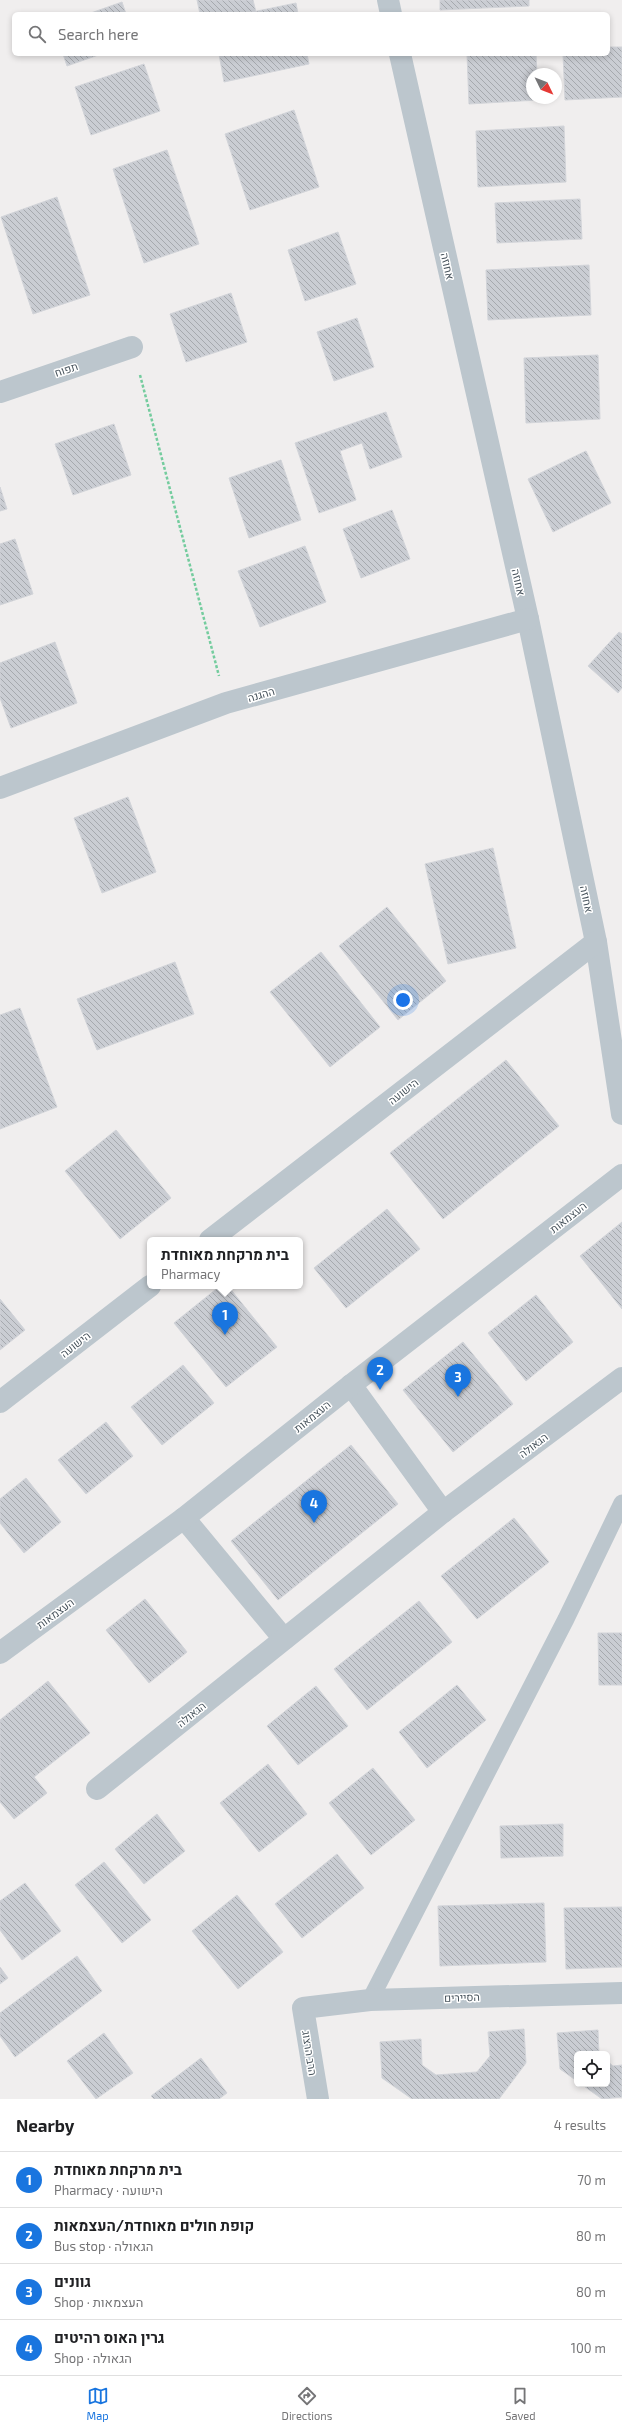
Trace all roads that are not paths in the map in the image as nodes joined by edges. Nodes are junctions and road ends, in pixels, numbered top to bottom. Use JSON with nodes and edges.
{"nodes":[{"id":1,"x":388,"y":0,"type":"edge"},
{"id":2,"x":391,"y":12,"type":"edge"},
{"id":3,"x":400,"y":56,"type":"edge"},
{"id":4,"x":132,"y":347,"type":"road end"},
{"id":5,"x":0,"y":392,"type":"edge"},
{"id":6,"x":528,"y":619,"type":"junction"},
{"id":7,"x":0,"y":788,"type":"edge"},
{"id":8,"x":596,"y":942,"type":"junction"},
{"id":9,"x":622,"y":1114,"type":"edge"},
{"id":10,"x":622,"y":1175,"type":"edge"},
{"id":11,"x":214,"y":1237,"type":"edge"},
{"id":12,"x":147,"y":1288,"type":"edge"},
{"id":13,"x":622,"y":1378,"type":"edge"},
{"id":14,"x":351,"y":1385,"type":"junction"},
{"id":15,"x":0,"y":1402,"type":"edge"},
{"id":16,"x":622,"y":1503,"type":"edge"},
{"id":17,"x":444,"y":1512,"type":"junction"},
{"id":18,"x":184,"y":1518,"type":"junction"},
{"id":19,"x":284,"y":1639,"type":"junction"},
{"id":20,"x":2,"y":1648,"type":"edge"},
{"id":21,"x":97,"y":1789,"type":"dead end"},
{"id":22,"x":622,"y":1993,"type":"edge"},
{"id":23,"x":370,"y":2000,"type":"junction"},
{"id":24,"x":303,"y":2008,"type":"joint"},
{"id":25,"x":318,"y":2099,"type":"edge"}],
"edges":[{"from":1,"to":2,"type":"street"},
{"from":3,"to":6,"type":"street","name":"אחוזה"},
{"from":4,"to":5,"type":"street","name":"תפוח"},
{"from":6,"to":7,"type":"street","name":"ההגנה"},
{"from":6,"to":8,"type":"street","name":"אחוזה"},
{"from":8,"to":9,"type":"street","name":"אחוזה"},
{"from":8,"to":11,"type":"street","name":"הישועה"},
{"from":10,"to":14,"type":"street","name":"העצמאות"},
{"from":12,"to":15,"type":"street","name":"הישועה"},
{"from":13,"to":17,"type":"street","name":"הגאולה"},
{"from":14,"to":17,"type":"street"},
{"from":14,"to":18,"type":"street","name":"העצמאות"},
{"from":16,"to":23,"type":"lane"},
{"from":17,"to":19,"type":"street","name":"הגאולה"},
{"from":18,"to":19,"type":"street"},
{"from":18,"to":20,"type":"street","name":"העצמאות"},
{"from":19,"to":21,"type":"street","name":"הגאולה"},
{"from":22,"to":23,"type":"street","name":"הסיירים"},
{"from":23,"to":24,"type":"street","name":"הסיירים"},
{"from":24,"to":25,"type":"street","name":"הרב הרצוג"}]}
